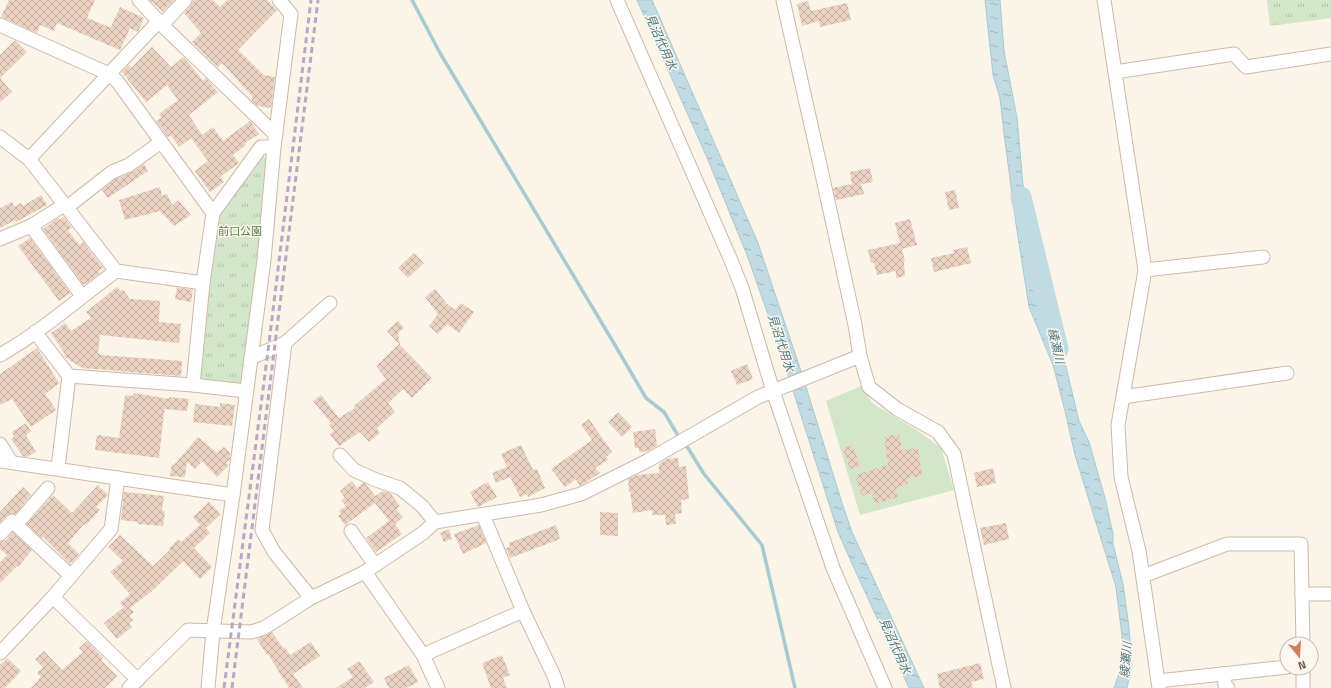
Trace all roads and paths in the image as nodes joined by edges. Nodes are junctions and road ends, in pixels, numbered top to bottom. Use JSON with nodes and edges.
{"nodes":[{"id":1,"x":139,"y":0,"type":"edge"},
{"id":2,"x":185,"y":0,"type":"edge"},
{"id":3,"x":279,"y":0,"type":"edge"},
{"id":4,"x":617,"y":0,"type":"edge"},
{"id":5,"x":782,"y":0,"type":"edge"},
{"id":6,"x":1104,"y":0,"type":"edge"},
{"id":7,"x":160,"y":23,"type":"junction"},
{"id":8,"x":0,"y":25,"type":"edge"},
{"id":9,"x":1331,"y":54,"type":"edge"},
{"id":10,"x":1115,"y":72,"type":"junction"},
{"id":11,"x":109,"y":74,"type":"junction"},
{"id":12,"x":0,"y":137,"type":"edge"},
{"id":13,"x":275,"y":141,"type":"junction"},
{"id":14,"x":161,"y":142,"type":"junction"},
{"id":15,"x":29,"y":159,"type":"junction"},
{"id":16,"x":65,"y":206,"type":"junction"},
{"id":17,"x":213,"y":213,"type":"junction"},
{"id":18,"x":31,"y":226,"type":"junction"},
{"id":19,"x":0,"y":239,"type":"edge"},
{"id":20,"x":1262,"y":257,"type":"dead end"},
{"id":21,"x":1145,"y":270,"type":"junction"},
{"id":22,"x":116,"y":271,"type":"junction"},
{"id":23,"x":203,"y":283,"type":"junction"},
{"id":24,"x":82,"y":296,"type":"junction"},
{"id":25,"x":330,"y":303,"type":"dead end"},
{"id":26,"x":36,"y":332,"type":"junction"},
{"id":27,"x":285,"y":342,"type":"junction"},
{"id":28,"x":0,"y":355,"type":"edge"},
{"id":29,"x":860,"y":356,"type":"junction"},
{"id":30,"x":251,"y":358,"type":"junction"},
{"id":31,"x":1287,"y":373,"type":"dead end"},
{"id":32,"x":69,"y":376,"type":"junction"},
{"id":33,"x":193,"y":385,"type":"junction"},
{"id":34,"x":246,"y":391,"type":"junction"},
{"id":35,"x":773,"y":391,"type":"junction"},
{"id":36,"x":1123,"y":397,"type":"junction"},
{"id":37,"x":0,"y":444,"type":"edge"},
{"id":38,"x":340,"y":455,"type":"dead end"},
{"id":39,"x":6,"y":462,"type":"edge"},
{"id":40,"x":58,"y":468,"type":"junction"},
{"id":41,"x":118,"y":478,"type":"junction"},
{"id":42,"x":48,"y":488,"type":"dead end"},
{"id":43,"x":233,"y":495,"type":"junction"},
{"id":44,"x":483,"y":514,"type":"junction"},
{"id":45,"x":435,"y":522,"type":"junction"},
{"id":46,"x":16,"y":525,"type":"junction"},
{"id":47,"x":351,"y":531,"type":"dead end"},
{"id":48,"x":0,"y":534,"type":"edge"},
{"id":49,"x":370,"y":568,"type":"junction"},
{"id":50,"x":71,"y":576,"type":"junction"},
{"id":51,"x":1143,"y":576,"type":"junction"},
{"id":52,"x":1302,"y":594,"type":"junction"},
{"id":53,"x":1331,"y":594,"type":"edge"},
{"id":54,"x":53,"y":597,"type":"junction"},
{"id":55,"x":311,"y":598,"type":"junction"},
{"id":56,"x":523,"y":611,"type":"junction"},
{"id":57,"x":213,"y":631,"type":"junction"},
{"id":58,"x":1303,"y":636,"type":"edge"},
{"id":59,"x":0,"y":653,"type":"edge"},
{"id":60,"x":423,"y":655,"type":"junction"},
{"id":61,"x":1279,"y":668,"type":"edge"},
{"id":62,"x":1224,"y":674,"type":"junction"},
{"id":63,"x":1303,"y":676,"type":"edge"},
{"id":64,"x":133,"y":684,"type":"edge"},
{"id":65,"x":1159,"y":684,"type":"edge"},
{"id":66,"x":208,"y":688,"type":"edge"},
{"id":67,"x":438,"y":688,"type":"edge"},
{"id":68,"x":558,"y":688,"type":"edge"},
{"id":69,"x":885,"y":688,"type":"edge"},
{"id":70,"x":1004,"y":688,"type":"edge"},
{"id":71,"x":1228,"y":688,"type":"edge"},
{"id":72,"x":1304,"y":688,"type":"edge"}],
"edges":[{"from":1,"to":7,"type":"street"},
{"from":2,"to":7,"type":"street"},
{"from":3,"to":13,"type":"street"},
{"from":4,"to":35,"type":"street"},
{"from":5,"to":29,"type":"street"},
{"from":6,"to":10,"type":"street"},
{"from":7,"to":11,"type":"street"},
{"from":7,"to":13,"type":"street"},
{"from":8,"to":11,"type":"street"},
{"from":9,"to":10,"type":"street"},
{"from":10,"to":21,"type":"street"},
{"from":11,"to":14,"type":"street"},
{"from":11,"to":15,"type":"street"},
{"from":12,"to":15,"type":"street"},
{"from":13,"to":17,"type":"street"},
{"from":13,"to":30,"type":"street"},
{"from":14,"to":16,"type":"street"},
{"from":14,"to":17,"type":"street"},
{"from":15,"to":16,"type":"street"},
{"from":16,"to":18,"type":"street"},
{"from":16,"to":22,"type":"street"},
{"from":17,"to":23,"type":"street"},
{"from":18,"to":19,"type":"street"},
{"from":18,"to":24,"type":"street"},
{"from":20,"to":21,"type":"street"},
{"from":21,"to":36,"type":"street"},
{"from":22,"to":23,"type":"street"},
{"from":22,"to":24,"type":"street"},
{"from":23,"to":33,"type":"street"},
{"from":24,"to":26,"type":"street"},
{"from":25,"to":27,"type":"street"},
{"from":26,"to":28,"type":"street"},
{"from":26,"to":32,"type":"street"},
{"from":27,"to":30,"type":"street"},
{"from":27,"to":55,"type":"street"},
{"from":29,"to":35,"type":"street"},
{"from":29,"to":70,"type":"street"},
{"from":30,"to":34,"type":"street"},
{"from":31,"to":36,"type":"street"},
{"from":32,"to":33,"type":"street"},
{"from":32,"to":40,"type":"street"},
{"from":33,"to":34,"type":"street"},
{"from":34,"to":43,"type":"street"},
{"from":35,"to":44,"type":"street"},
{"from":35,"to":69,"type":"street"},
{"from":36,"to":51,"type":"street"},
{"from":37,"to":39,"type":"street"},
{"from":38,"to":45,"type":"street"},
{"from":39,"to":40,"type":"street"},
{"from":40,"to":41,"type":"street"},
{"from":41,"to":43,"type":"street"},
{"from":41,"to":50,"type":"street"},
{"from":42,"to":46,"type":"street"},
{"from":43,"to":57,"type":"street"},
{"from":44,"to":45,"type":"street"},
{"from":44,"to":56,"type":"street"},
{"from":45,"to":49,"type":"street"},
{"from":46,"to":48,"type":"street"},
{"from":46,"to":50,"type":"street"},
{"from":47,"to":49,"type":"street"},
{"from":49,"to":55,"type":"street"},
{"from":49,"to":60,"type":"street"},
{"from":50,"to":54,"type":"street"},
{"from":51,"to":52,"type":"street"},
{"from":51,"to":65,"type":"street"},
{"from":52,"to":53,"type":"street"},
{"from":52,"to":58,"type":"street"},
{"from":54,"to":59,"type":"street"},
{"from":54,"to":64,"type":"street"},
{"from":55,"to":57,"type":"street"},
{"from":56,"to":60,"type":"street"},
{"from":56,"to":68,"type":"street"},
{"from":57,"to":64,"type":"street"},
{"from":57,"to":66,"type":"street"},
{"from":60,"to":67,"type":"street"},
{"from":61,"to":62,"type":"street"},
{"from":62,"to":65,"type":"street"},
{"from":62,"to":71,"type":"street"},
{"from":63,"to":72,"type":"street"}]}
